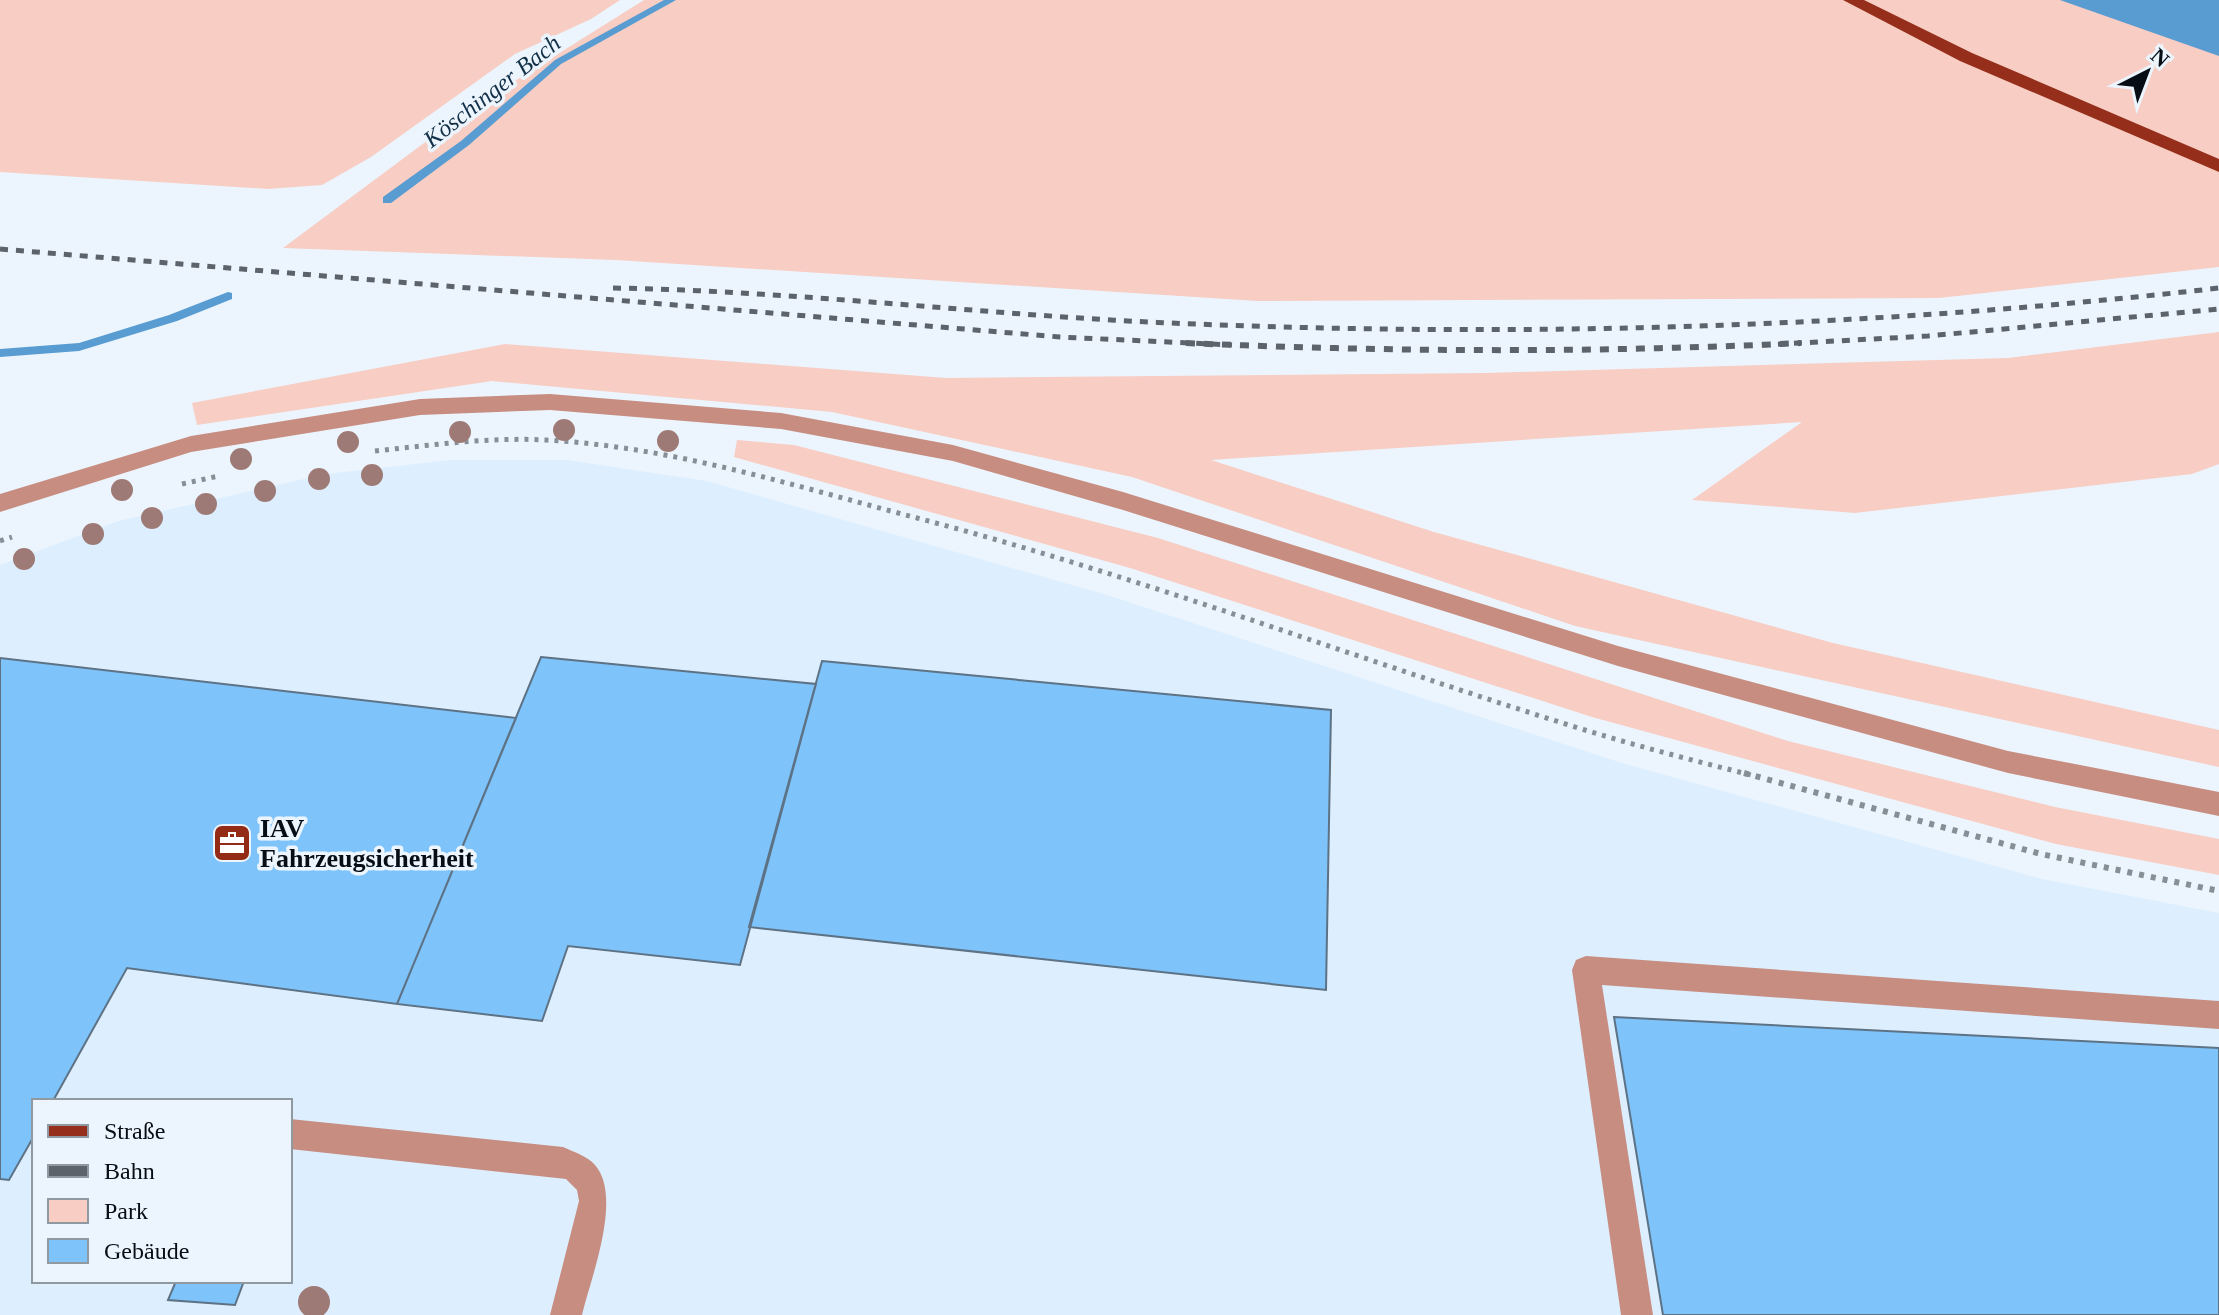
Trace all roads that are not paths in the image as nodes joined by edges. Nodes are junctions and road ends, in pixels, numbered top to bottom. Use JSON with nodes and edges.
{"nodes":[{"id":1,"x":1851,"y":0,"type":"edge"},
{"id":2,"x":2219,"y":166,"type":"edge"},
{"id":3,"x":0,"y":503,"type":"edge"},
{"id":4,"x":2219,"y":804,"type":"edge"},
{"id":5,"x":2219,"y":1015,"type":"edge"},
{"id":6,"x":292,"y":1134,"type":"edge"},
{"id":7,"x":566,"y":1315,"type":"edge"},
{"id":8,"x":1637,"y":1315,"type":"edge"}],
"edges":[{"from":1,"to":2,"type":"main road"},
{"from":3,"to":4,"type":"street"},
{"from":5,"to":8,"type":"street"},
{"from":6,"to":7,"type":"street"}]}
